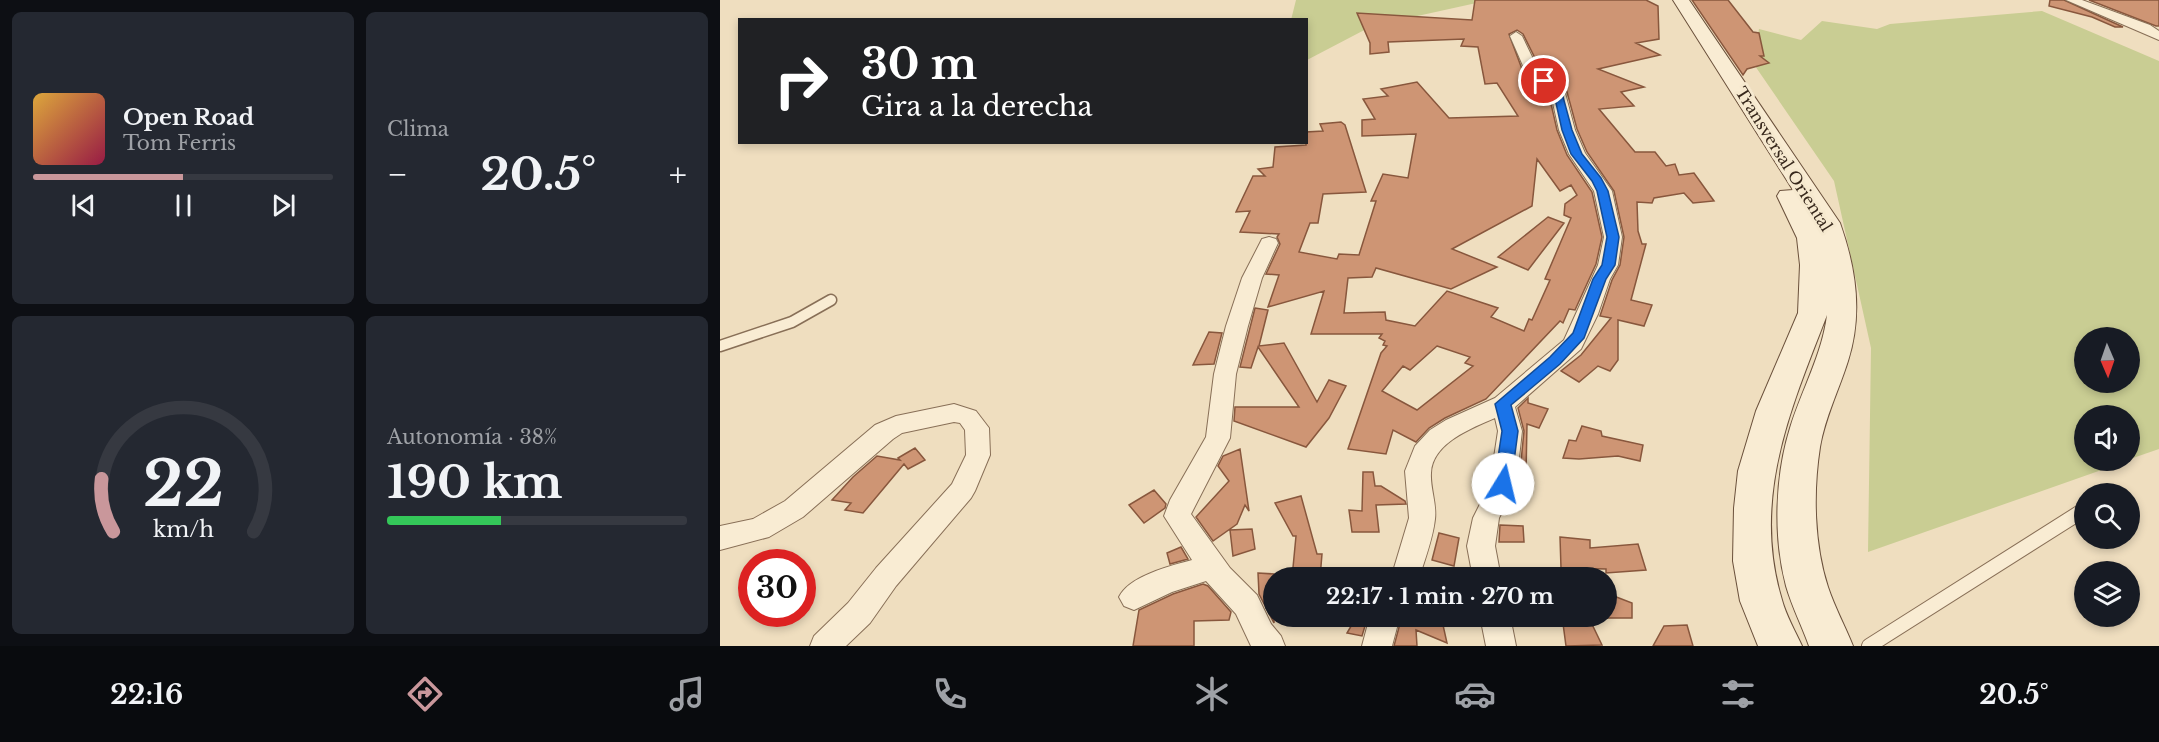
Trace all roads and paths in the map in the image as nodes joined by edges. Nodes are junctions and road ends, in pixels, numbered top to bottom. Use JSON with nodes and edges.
{"nodes":[{"id":1,"x":1668,"y":0,"type":"edge"},
{"id":2,"x":2072,"y":0,"type":"edge"},
{"id":3,"x":1687,"y":17,"type":"edge"},
{"id":4,"x":1516,"y":36,"type":"dead end"},
{"id":5,"x":2159,"y":36,"type":"edge"},
{"id":6,"x":1269,"y":243,"type":"dead end"},
{"id":7,"x":831,"y":300,"type":"dead end"},
{"id":8,"x":720,"y":346,"type":"edge"},
{"id":9,"x":1503,"y":404,"type":"junction"},
{"id":10,"x":2074,"y":516,"type":"edge"},
{"id":11,"x":720,"y":538,"type":"edge"},
{"id":12,"x":1213,"y":566,"type":"junction"},
{"id":13,"x":1408,"y":567,"type":"edge"},
{"id":14,"x":1485,"y":567,"type":"edge"},
{"id":15,"x":1134,"y":597,"type":"dead end"},
{"id":16,"x":1382,"y":627,"type":"edge"},
{"id":17,"x":1497,"y":627,"type":"edge"},
{"id":18,"x":825,"y":646,"type":"edge"},
{"id":19,"x":1270,"y":646,"type":"edge"},
{"id":20,"x":1377,"y":646,"type":"edge"},
{"id":21,"x":1501,"y":646,"type":"edge"},
{"id":22,"x":1780,"y":646,"type":"edge"},
{"id":23,"x":1831,"y":646,"type":"edge"},
{"id":24,"x":1869,"y":646,"type":"edge"}],
"edges":[{"from":1,"to":3,"type":"main road","name":"Transversal Oriental"},
{"from":2,"to":5,"type":"street"},
{"from":3,"to":22,"type":"main road","name":"Transversal Oriental"},
{"from":3,"to":23,"type":"main road","name":"Transversal Oriental"},
{"from":4,"to":9,"type":"street"},
{"from":6,"to":12,"type":"street"},
{"from":7,"to":8,"type":"lane"},
{"from":9,"to":13,"type":"street"},
{"from":9,"to":14,"type":"street"},
{"from":10,"to":24,"type":"lane"},
{"from":11,"to":18,"type":"street"},
{"from":12,"to":15,"type":"street"},
{"from":12,"to":19,"type":"street"},
{"from":16,"to":20,"type":"street"},
{"from":17,"to":21,"type":"street"}]}
